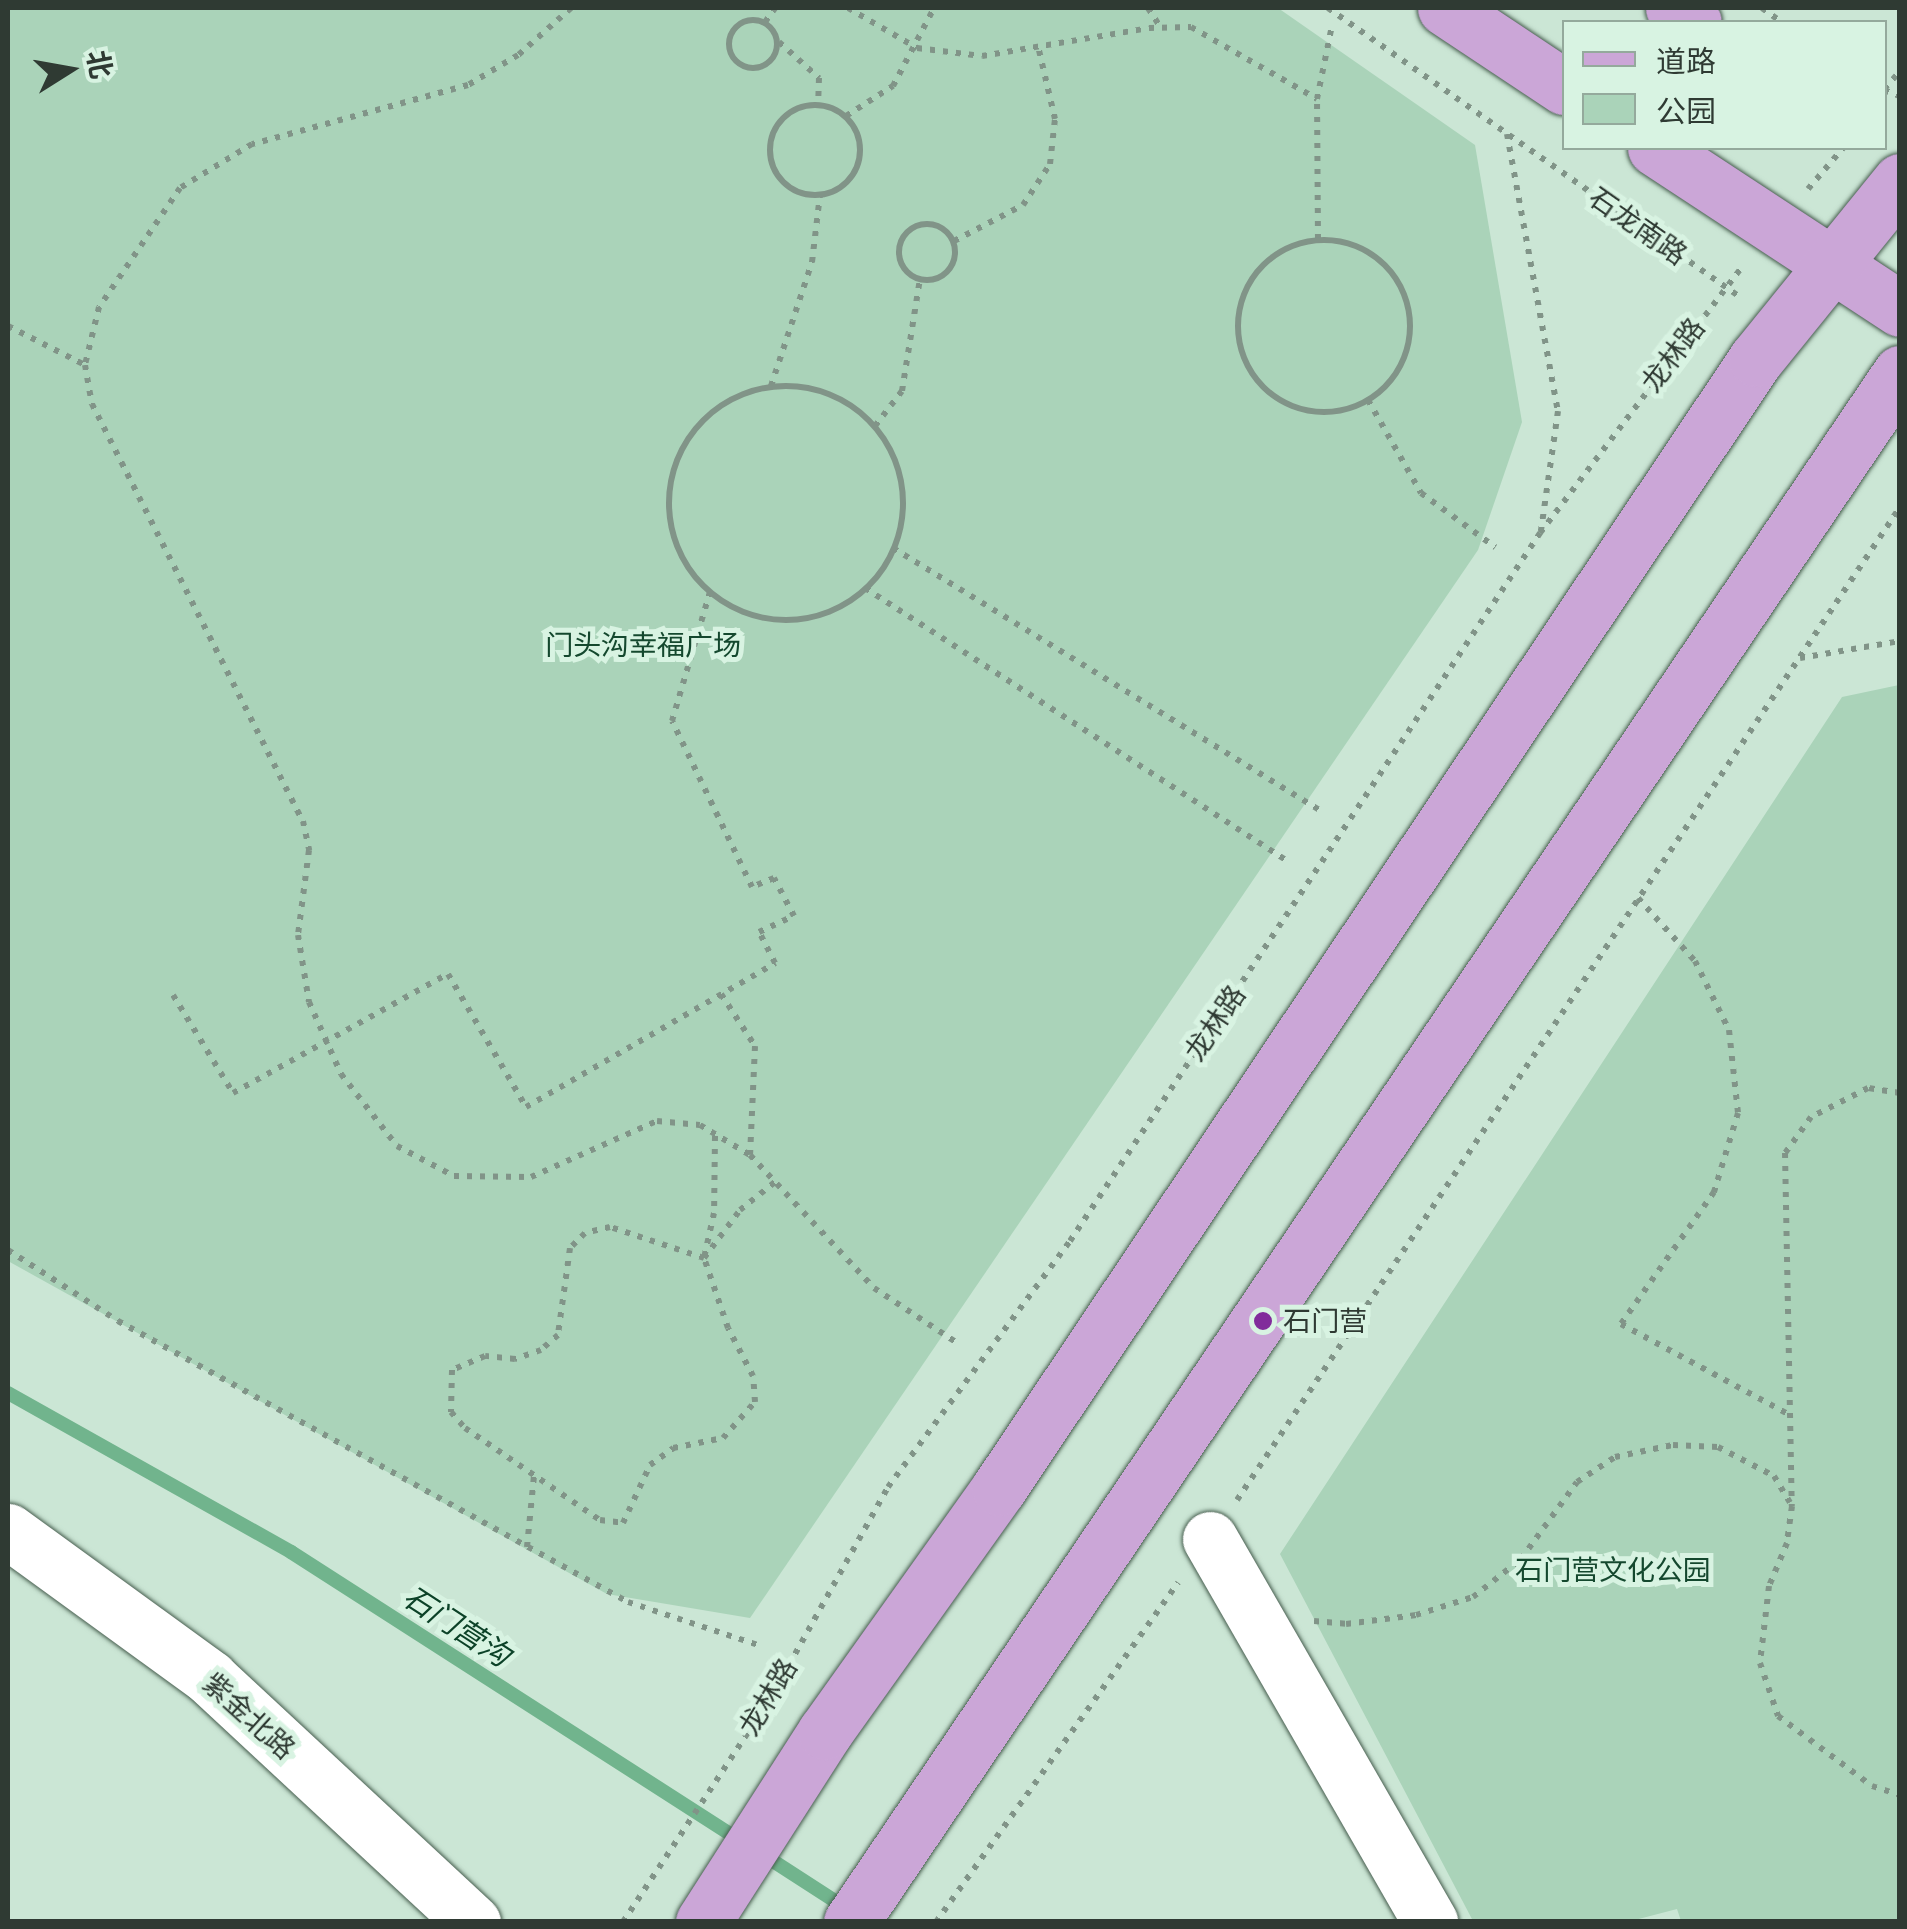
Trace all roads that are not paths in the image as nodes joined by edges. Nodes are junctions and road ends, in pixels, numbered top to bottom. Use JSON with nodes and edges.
{"nodes":[{"id":1,"x":1445,"y":8,"type":"edge"},
{"id":2,"x":1562,"y":86,"type":"edge"},
{"id":3,"x":1658,"y":150,"type":"edge"},
{"id":4,"x":1900,"y":180,"type":"edge"},
{"id":5,"x":1830,"y":262,"type":"junction"},
{"id":6,"x":1900,"y":310,"type":"edge"},
{"id":7,"x":1900,"y":373,"type":"edge"},
{"id":8,"x":8,"y":1532,"type":"edge"},
{"id":9,"x":1210,"y":1540,"type":"road end"},
{"id":10,"x":704,"y":1920,"type":"edge"},
{"id":11,"x":473,"y":1922,"type":"edge"},
{"id":12,"x":851,"y":1922,"type":"edge"},
{"id":13,"x":1430,"y":1922,"type":"edge"}],
"edges":[{"from":1,"to":2,"type":"main road"},
{"from":3,"to":5,"type":"main road"},
{"from":4,"to":5,"type":"main road"},
{"from":5,"to":6,"type":"main road"},
{"from":5,"to":10,"type":"main road"},
{"from":7,"to":12,"type":"main road"},
{"from":8,"to":11,"type":"street","name":"紫金北路"},
{"from":9,"to":13,"type":"street"}]}
